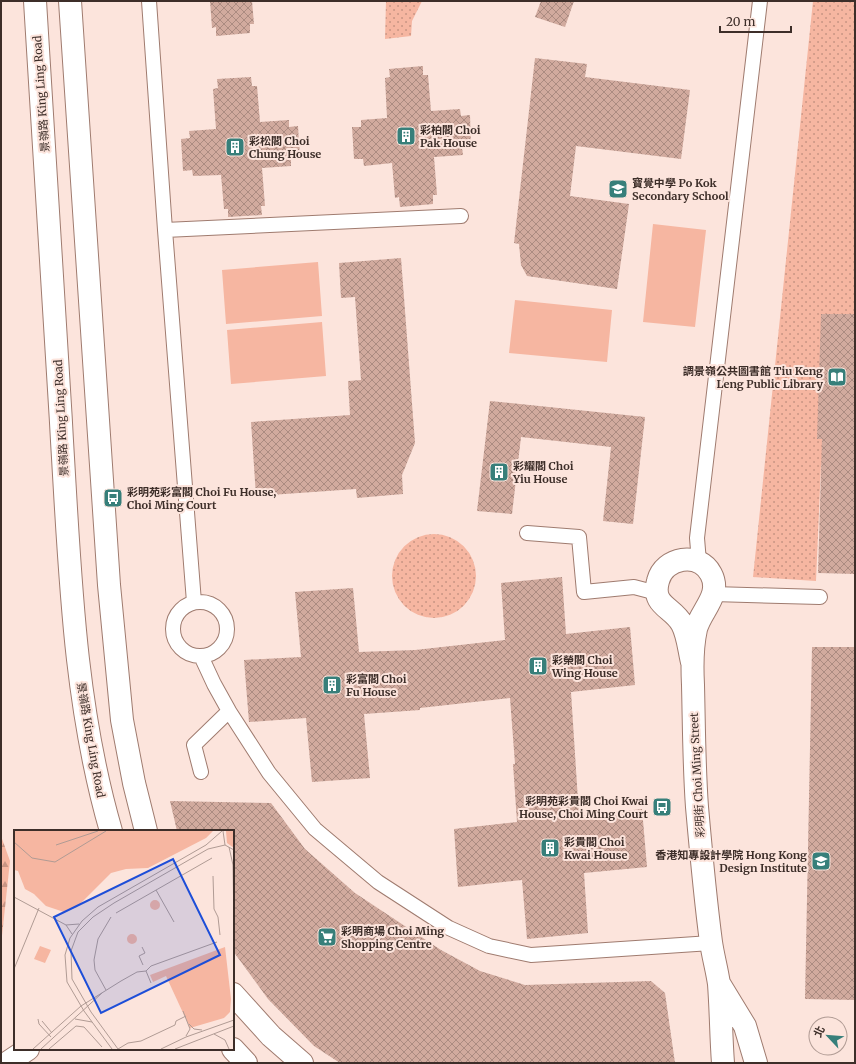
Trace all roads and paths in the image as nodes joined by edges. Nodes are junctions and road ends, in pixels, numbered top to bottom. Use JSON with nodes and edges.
{"nodes":[{"id":1,"x":35,"y":1,"type":"edge"},
{"id":2,"x":70,"y":1,"type":"edge"},
{"id":3,"x":149,"y":1,"type":"edge"},
{"id":4,"x":760,"y":1,"type":"edge"},
{"id":5,"x":461,"y":216,"type":"dead end"},
{"id":6,"x":165,"y":230,"type":"junction"},
{"id":7,"x":527,"y":533,"type":"dead end"},
{"id":8,"x":699,"y":562,"type":"junction"},
{"id":9,"x":657,"y":593,"type":"junction"},
{"id":10,"x":713,"y":594,"type":"junction"},
{"id":11,"x":820,"y":597,"type":"dead end"},
{"id":12,"x":194,"y":602,"type":"junction"},
{"id":13,"x":201,"y":656,"type":"junction"},
{"id":14,"x":692,"y":662,"type":"junction"},
{"id":15,"x":229,"y":711,"type":"junction"},
{"id":16,"x":201,"y":772,"type":"dead end"},
{"id":17,"x":111,"y":830,"type":"edge"},
{"id":18,"x":146,"y":830,"type":"edge"},
{"id":19,"x":711,"y":943,"type":"junction"},
{"id":20,"x":718,"y":982,"type":"junction"},
{"id":21,"x":234,"y":995,"type":"edge"},
{"id":22,"x":26,"y":1050,"type":"edge"},
{"id":23,"x":234,"y":1050,"type":"edge"},
{"id":24,"x":7,"y":1063,"type":"edge"},
{"id":25,"x":246,"y":1063,"type":"edge"},
{"id":26,"x":302,"y":1063,"type":"edge"},
{"id":27,"x":723,"y":1063,"type":"edge"},
{"id":28,"x":756,"y":1063,"type":"edge"}],
"edges":[{"from":1,"to":17,"type":"street","name":"景嶺路 King Ling Road"},
{"from":2,"to":18,"type":"street"},
{"from":3,"to":6,"type":"lane"},
{"from":4,"to":8,"type":"lane"},
{"from":5,"to":6,"type":"lane"},
{"from":6,"to":12,"type":"lane"},
{"from":7,"to":9,"type":"lane"},
{"from":8,"to":9,"type":"street"},
{"from":8,"to":10,"type":"street"},
{"from":9,"to":14,"type":"street","name":"彩明街 Choi Ming Street"},
{"from":10,"to":11,"type":"lane"},
{"from":10,"to":14,"type":"street","name":"彩明街 Choi Ming Street"},
{"from":12,"to":13,"type":"lane"},
{"from":12,"to":13,"type":"lane"},
{"from":13,"to":15,"type":"lane"},
{"from":14,"to":19,"type":"street","name":"彩明街 Choi Ming Street"},
{"from":15,"to":16,"type":"lane"},
{"from":15,"to":19,"type":"lane"},
{"from":19,"to":20,"type":"street","name":"彩明街 Choi Ming Street"},
{"from":20,"to":27,"type":"street","name":"彩明街 Choi Ming Street"},
{"from":20,"to":28,"type":"street","name":"彩明街 Choi Ming Street"},
{"from":21,"to":26,"type":"street"},
{"from":22,"to":24,"type":"street"},
{"from":23,"to":25,"type":"street"}]}
